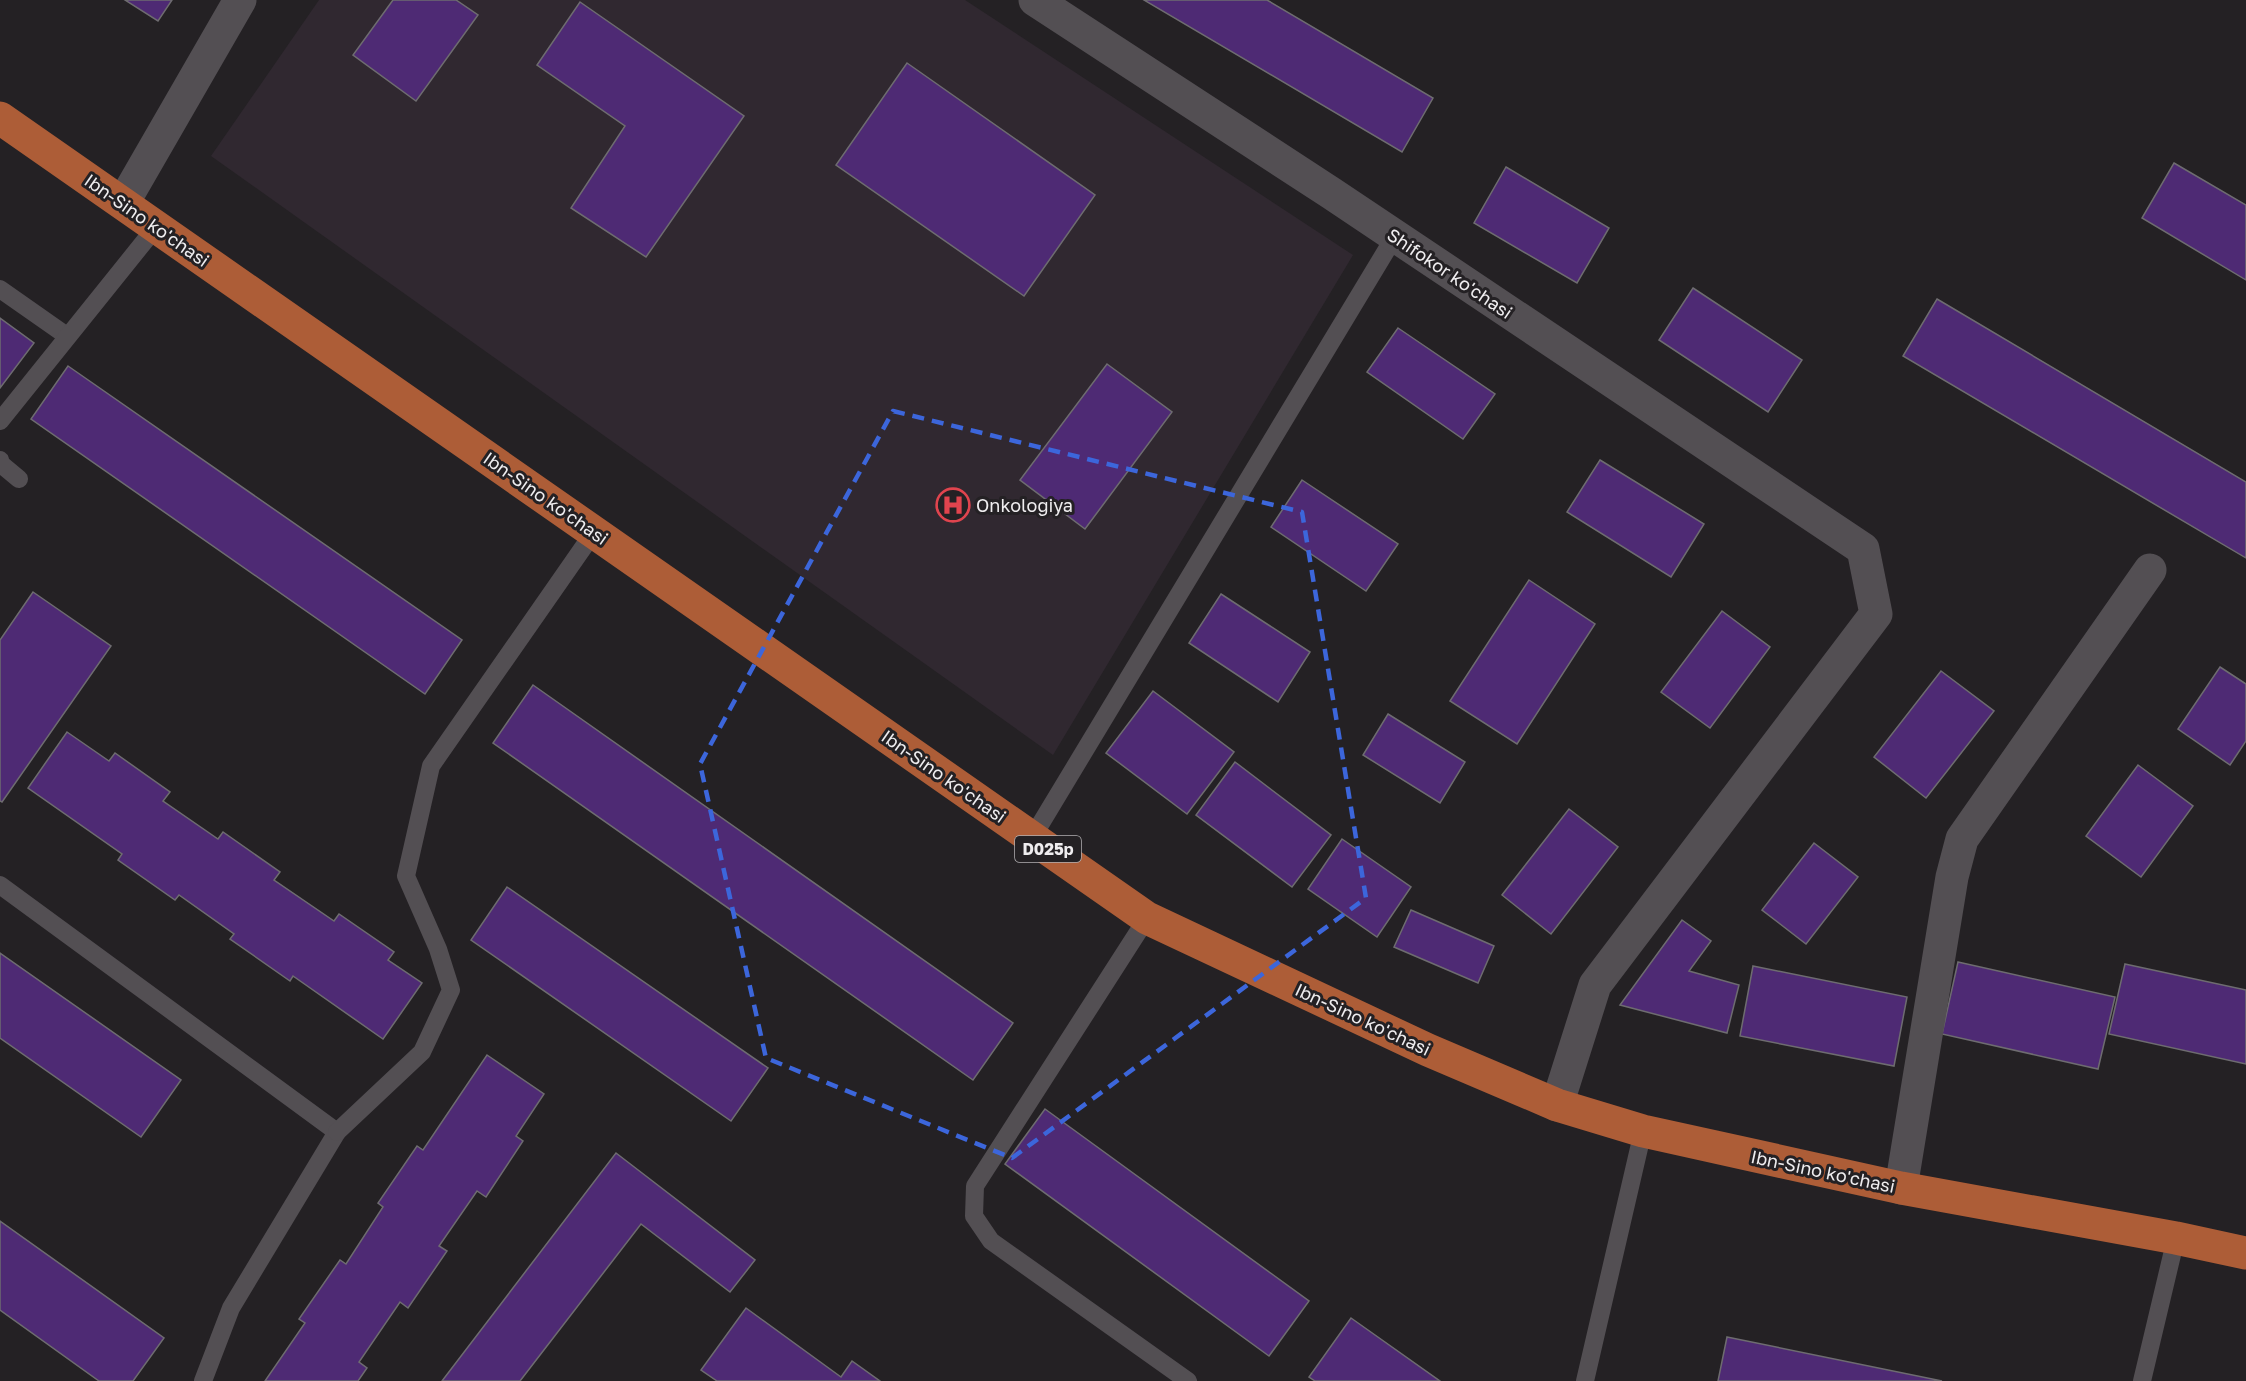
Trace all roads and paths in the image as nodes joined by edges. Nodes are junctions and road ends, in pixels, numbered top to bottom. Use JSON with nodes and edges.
{"nodes":[{"id":1,"x":240,"y":0,"type":"edge"},
{"id":2,"x":1035,"y":0,"type":"edge"},
{"id":3,"x":0,"y":118,"type":"edge"},
{"id":4,"x":123,"y":204,"type":"junction"},
{"id":5,"x":156,"y":227,"type":"junction"},
{"id":6,"x":1395,"y":236,"type":"junction"},
{"id":7,"x":0,"y":289,"type":"edge"},
{"id":8,"x":67,"y":336,"type":"junction"},
{"id":9,"x":0,"y":421,"type":"edge"},
{"id":10,"x":0,"y":460,"type":"edge"},
{"id":11,"x":19,"y":479,"type":"dead end"},
{"id":12,"x":594,"y":532,"type":"junction"},
{"id":13,"x":2150,"y":570,"type":"dead end"},
{"id":14,"x":1032,"y":838,"type":"junction"},
{"id":15,"x":0,"y":885,"type":"edge"},
{"id":16,"x":1147,"y":918,"type":"junction"},
{"id":17,"x":1557,"y":1105,"type":"junction"},
{"id":18,"x":1643,"y":1131,"type":"junction"},
{"id":19,"x":337,"y":1132,"type":"junction"},
{"id":20,"x":1901,"y":1188,"type":"junction"},
{"id":21,"x":2176,"y":1238,"type":"junction"},
{"id":22,"x":2246,"y":1253,"type":"edge"},
{"id":23,"x":203,"y":1381,"type":"edge"},
{"id":24,"x":1188,"y":1381,"type":"edge"},
{"id":25,"x":1585,"y":1381,"type":"edge"},
{"id":26,"x":2142,"y":1381,"type":"edge"}],
"edges":[{"from":1,"to":4,"type":"street"},
{"from":2,"to":6,"type":"street","name":"Shifokor ko'chasi"},
{"from":3,"to":4,"type":"main road","name":"Ibn-Sino ko'chasi","number":"D025p"},
{"from":4,"to":5,"type":"main road","name":"Ibn-Sino ko'chasi","number":"D025p"},
{"from":5,"to":8,"type":"lane"},
{"from":5,"to":12,"type":"main road","name":"Ibn-Sino ko'chasi","number":"D025p"},
{"from":6,"to":14,"type":"lane"},
{"from":6,"to":17,"type":"street","name":"Shifokor ko'chasi"},
{"from":7,"to":8,"type":"lane"},
{"from":8,"to":9,"type":"lane"},
{"from":10,"to":11,"type":"lane"},
{"from":12,"to":14,"type":"main road","name":"Ibn-Sino ko'chasi","number":"D025p"},
{"from":12,"to":19,"type":"lane"},
{"from":13,"to":20,"type":"street"},
{"from":14,"to":16,"type":"main road","name":"Ibn-Sino ko'chasi","number":"D025p"},
{"from":15,"to":19,"type":"lane"},
{"from":16,"to":17,"type":"main road","name":"Ibn-Sino ko'chasi","number":"D025p"},
{"from":16,"to":24,"type":"lane"},
{"from":17,"to":18,"type":"main road","name":"Ibn-Sino ko'chasi","number":"D025p"},
{"from":18,"to":20,"type":"main road","name":"Ibn-Sino ko'chasi","number":"D025p"},
{"from":18,"to":25,"type":"lane"},
{"from":19,"to":23,"type":"lane"},
{"from":20,"to":21,"type":"main road","name":"Ibn-Sino ko'chasi","number":"D025p"},
{"from":21,"to":22,"type":"main road","name":"Ibn-Sino ko'chasi","number":"D025p"},
{"from":21,"to":26,"type":"lane"}]}
